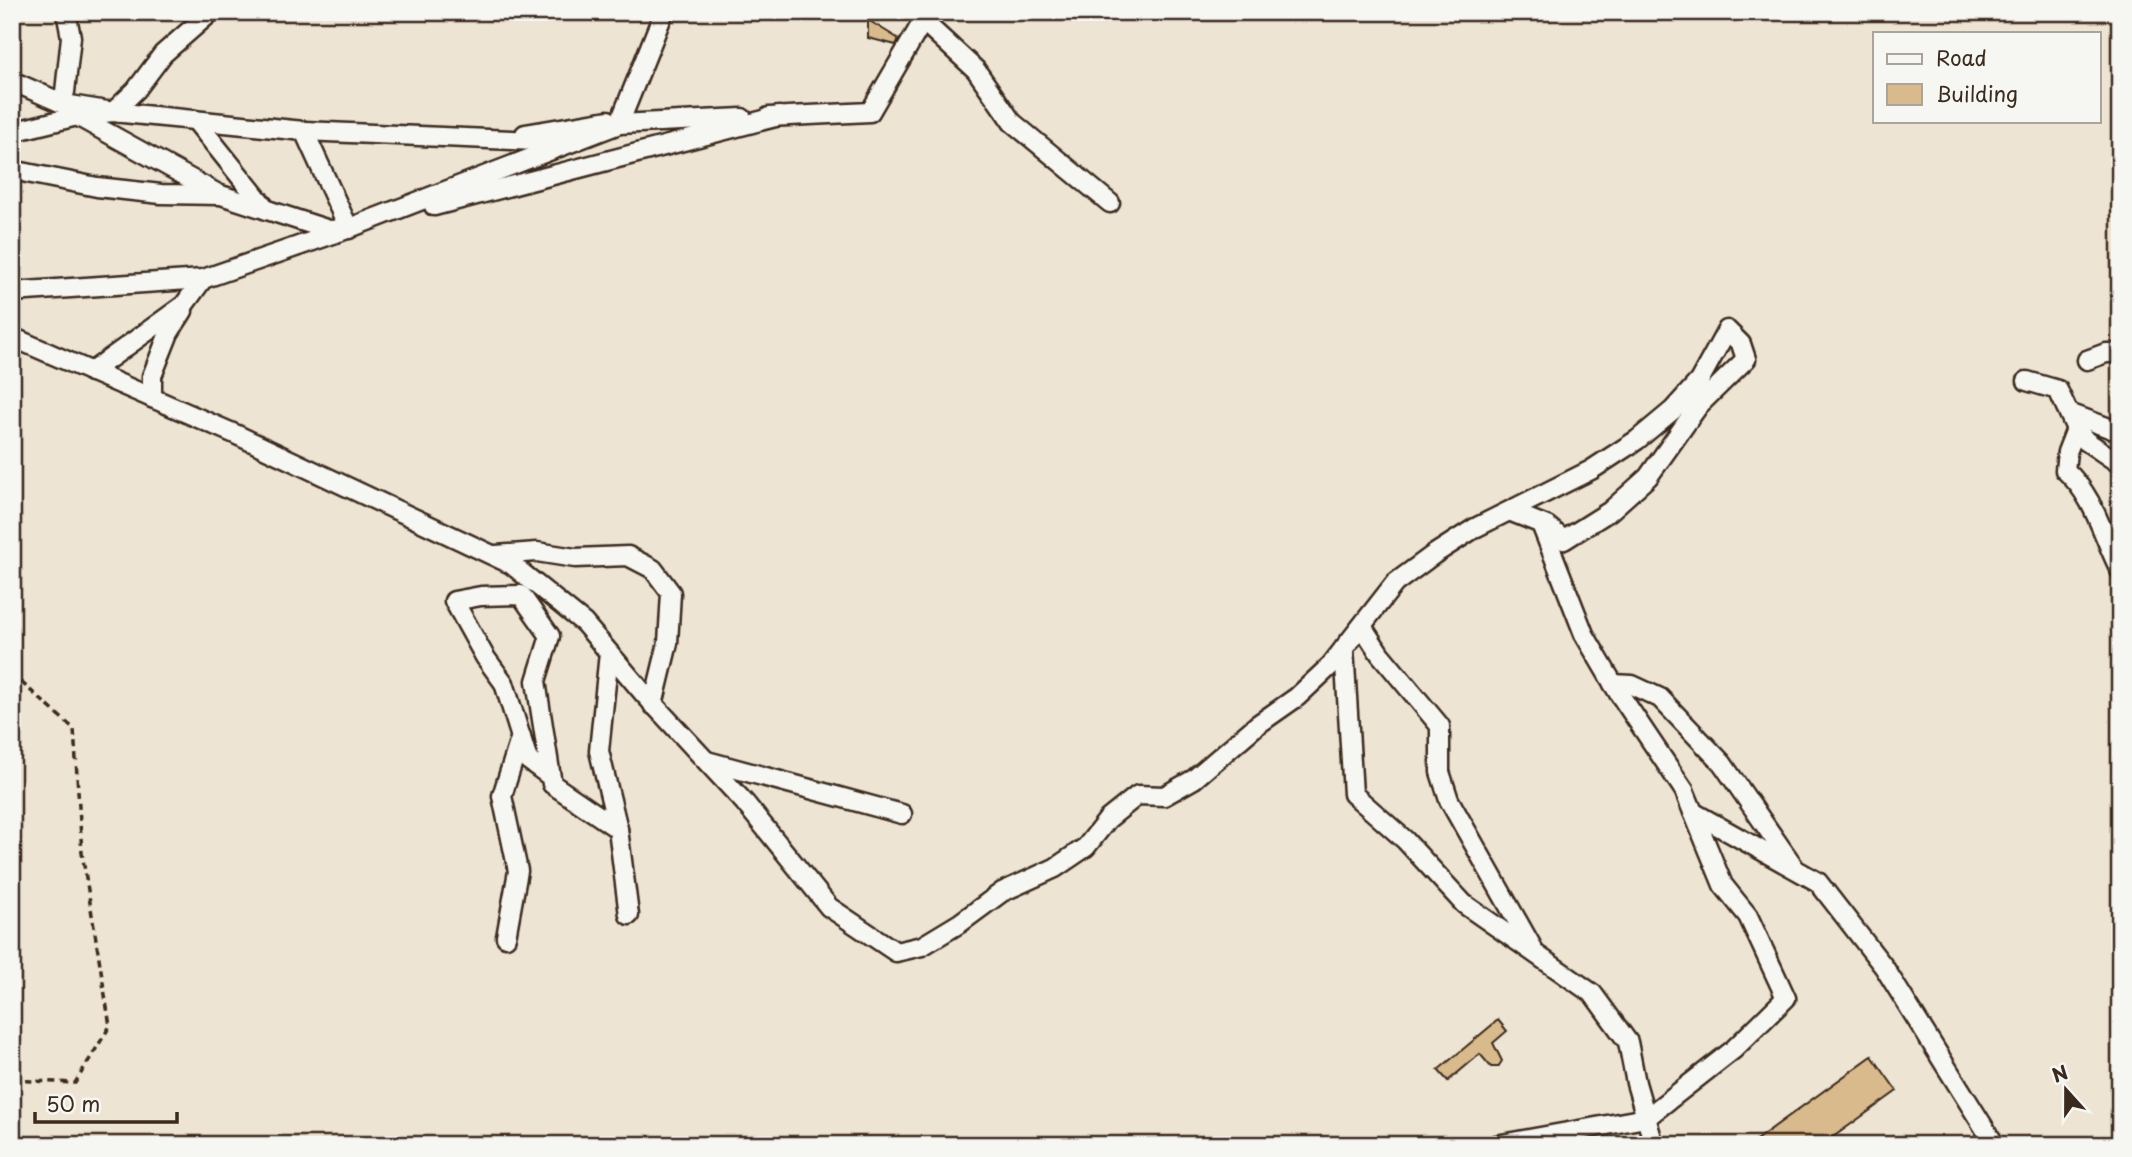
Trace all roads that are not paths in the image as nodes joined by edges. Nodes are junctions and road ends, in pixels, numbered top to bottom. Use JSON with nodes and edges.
{"nodes":[{"id":1,"x":66,"y":12,"type":"edge"},
{"id":2,"x":211,"y":12,"type":"edge"},
{"id":3,"x":664,"y":12,"type":"edge"},
{"id":4,"x":920,"y":17,"type":"edge"},
{"id":5,"x":12,"y":81,"type":"edge"},
{"id":6,"x":65,"y":92,"type":"dead end"},
{"id":7,"x":113,"y":112,"type":"junction"},
{"id":8,"x":77,"y":116,"type":"junction"},
{"id":9,"x":779,"y":116,"type":"junction"},
{"id":10,"x":195,"y":120,"type":"junction"},
{"id":11,"x":620,"y":121,"type":"junction"},
{"id":12,"x":304,"y":131,"type":"junction"},
{"id":13,"x":12,"y":132,"type":"edge"},
{"id":14,"x":491,"y":140,"type":"junction"},
{"id":15,"x":569,"y":143,"type":"junction"},
{"id":16,"x":12,"y":170,"type":"edge"},
{"id":17,"x":221,"y":195,"type":"junction"},
{"id":18,"x":1111,"y":203,"type":"dead end"},
{"id":19,"x":267,"y":210,"type":"junction"},
{"id":20,"x":353,"y":227,"type":"junction"},
{"id":21,"x":203,"y":279,"type":"junction"},
{"id":22,"x":12,"y":292,"type":"edge"},
{"id":23,"x":191,"y":295,"type":"junction"},
{"id":24,"x":12,"y":337,"type":"edge"},
{"id":25,"x":2120,"y":354,"type":"edge"},
{"id":26,"x":2087,"y":360,"type":"dead end"},
{"id":27,"x":91,"y":372,"type":"junction"},
{"id":28,"x":2027,"y":382,"type":"dead end"},
{"id":29,"x":152,"y":398,"type":"junction"},
{"id":30,"x":2073,"y":421,"type":"junction"},
{"id":31,"x":2120,"y":432,"type":"edge"},
{"id":32,"x":2120,"y":464,"type":"edge"},
{"id":33,"x":1509,"y":511,"type":"junction"},
{"id":34,"x":1541,"y":524,"type":"junction"},
{"id":35,"x":493,"y":555,"type":"junction"},
{"id":36,"x":2120,"y":570,"type":"edge"},
{"id":37,"x":1362,"y":626,"type":"junction"},
{"id":38,"x":1344,"y":648,"type":"junction"},
{"id":39,"x":609,"y":653,"type":"junction"},
{"id":40,"x":1613,"y":684,"type":"junction"},
{"id":41,"x":653,"y":705,"type":"junction"},
{"id":42,"x":521,"y":736,"type":"junction"},
{"id":43,"x":707,"y":761,"type":"junction"},
{"id":44,"x":551,"y":777,"type":"junction"},
{"id":45,"x":1693,"y":812,"type":"junction"},
{"id":46,"x":902,"y":814,"type":"dead end"},
{"id":47,"x":618,"y":829,"type":"junction"},
{"id":48,"x":1796,"y":870,"type":"junction"},
{"id":49,"x":629,"y":915,"type":"dead end"},
{"id":50,"x":506,"y":937,"type":"dead end"},
{"id":51,"x":1535,"y":953,"type":"junction"},
{"id":52,"x":1646,"y":1118,"type":"junction"},
{"id":53,"x":1496,"y":1145,"type":"edge"},
{"id":54,"x":1654,"y":1145,"type":"edge"},
{"id":55,"x":1995,"y":1145,"type":"edge"}],
"edges":[{"from":1,"to":6,"type":"street"},
{"from":2,"to":7,"type":"street"},
{"from":3,"to":11,"type":"street"},
{"from":4,"to":9,"type":"street"},
{"from":4,"to":18,"type":"street"},
{"from":5,"to":7,"type":"street"},
{"from":7,"to":8,"type":"street"},
{"from":7,"to":10,"type":"street"},
{"from":8,"to":13,"type":"street"},
{"from":8,"to":17,"type":"street"},
{"from":9,"to":11,"type":"street"},
{"from":9,"to":20,"type":"street"},
{"from":10,"to":12,"type":"street"},
{"from":10,"to":19,"type":"street"},
{"from":11,"to":14,"type":"street"},
{"from":11,"to":15,"type":"street"},
{"from":12,"to":14,"type":"street"},
{"from":12,"to":20,"type":"street"},
{"from":14,"to":15,"type":"street"},
{"from":15,"to":20,"type":"street"},
{"from":16,"to":17,"type":"street"},
{"from":17,"to":19,"type":"street"},
{"from":19,"to":20,"type":"street"},
{"from":20,"to":21,"type":"street"},
{"from":21,"to":22,"type":"street"},
{"from":21,"to":23,"type":"street"},
{"from":23,"to":27,"type":"street"},
{"from":23,"to":29,"type":"street"},
{"from":24,"to":27,"type":"street"},
{"from":25,"to":26,"type":"street"},
{"from":27,"to":29,"type":"street"},
{"from":28,"to":30,"type":"street"},
{"from":29,"to":35,"type":"street"},
{"from":30,"to":31,"type":"street"},
{"from":30,"to":32,"type":"street"},
{"from":30,"to":36,"type":"street"},
{"from":33,"to":34,"type":"street"},
{"from":33,"to":34,"type":"street"},
{"from":33,"to":37,"type":"street"},
{"from":34,"to":40,"type":"street"},
{"from":35,"to":39,"type":"street"},
{"from":35,"to":41,"type":"street"},
{"from":37,"to":38,"type":"street"},
{"from":37,"to":51,"type":"street"},
{"from":38,"to":43,"type":"street"},
{"from":38,"to":51,"type":"street"},
{"from":39,"to":41,"type":"street"},
{"from":39,"to":47,"type":"street"},
{"from":40,"to":45,"type":"street"},
{"from":40,"to":48,"type":"street"},
{"from":41,"to":43,"type":"street"},
{"from":42,"to":44,"type":"street"},
{"from":42,"to":44,"type":"street"},
{"from":42,"to":50,"type":"street"},
{"from":43,"to":46,"type":"street"},
{"from":44,"to":47,"type":"street"},
{"from":45,"to":48,"type":"street"},
{"from":45,"to":52,"type":"street"},
{"from":47,"to":49,"type":"street"},
{"from":48,"to":55,"type":"street"},
{"from":51,"to":52,"type":"street"},
{"from":52,"to":53,"type":"street"},
{"from":52,"to":54,"type":"street"}]}
